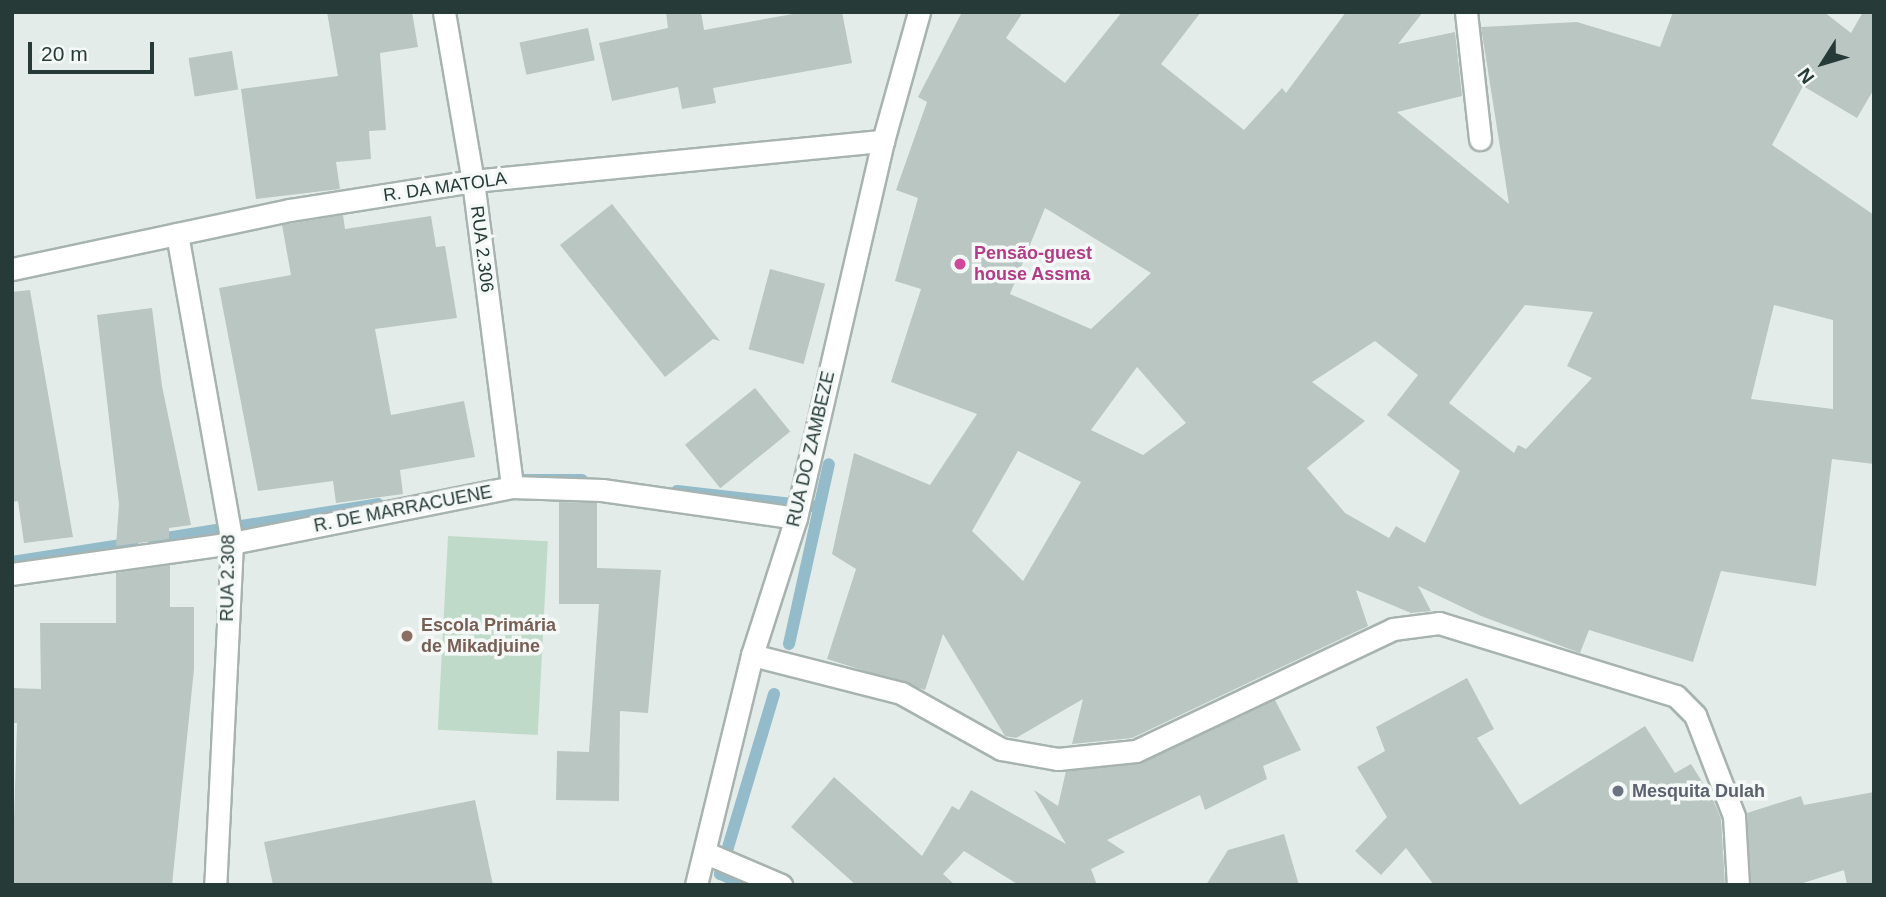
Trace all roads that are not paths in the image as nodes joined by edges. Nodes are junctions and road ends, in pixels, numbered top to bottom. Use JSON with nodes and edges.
{"nodes":[{"id":1,"x":444,"y":12,"type":"edge"},
{"id":2,"x":919,"y":12,"type":"edge"},
{"id":3,"x":1466,"y":12,"type":"edge"},
{"id":4,"x":1480,"y":139,"type":"dead end"},
{"id":5,"x":883,"y":141,"type":"junction"},
{"id":6,"x":473,"y":181,"type":"junction"},
{"id":7,"x":177,"y":234,"type":"junction"},
{"id":8,"x":12,"y":269,"type":"edge"},
{"id":9,"x":512,"y":487,"type":"junction"},
{"id":10,"x":796,"y":518,"type":"junction"},
{"id":11,"x":232,"y":543,"type":"junction"},
{"id":12,"x":12,"y":574,"type":"edge"},
{"id":13,"x":752,"y":655,"type":"junction"},
{"id":14,"x":706,"y":853,"type":"junction"},
{"id":15,"x":215,"y":885,"type":"edge"},
{"id":16,"x":696,"y":885,"type":"edge"},
{"id":17,"x":781,"y":885,"type":"edge"},
{"id":18,"x":1738,"y":885,"type":"edge"}],
"edges":[{"from":1,"to":6,"type":"street","name":"RUA 2.306"},
{"from":2,"to":5,"type":"street","name":"RUA DO ZAMBEZE"},
{"from":3,"to":4,"type":"street"},
{"from":5,"to":6,"type":"street","name":"R. DA MATOLA"},
{"from":5,"to":10,"type":"street","name":"RUA DO ZAMBEZE"},
{"from":6,"to":7,"type":"street","name":"R. DA MATOLA"},
{"from":6,"to":9,"type":"street","name":"RUA 2.306"},
{"from":7,"to":8,"type":"street","name":"R. DA MATOLA"},
{"from":7,"to":11,"type":"street","name":"RUA 2.308"},
{"from":9,"to":10,"type":"street","name":"R. DE MARRACUENE"},
{"from":9,"to":11,"type":"street","name":"R. DE MARRACUENE"},
{"from":10,"to":13,"type":"street","name":"RUA DO ZAMBEZE"},
{"from":11,"to":12,"type":"street","name":"R. DE MARRACUENE"},
{"from":11,"to":15,"type":"street","name":"RUA 2.308"},
{"from":13,"to":14,"type":"street","name":"RUA DO ZAMBEZE"},
{"from":13,"to":18,"type":"street"},
{"from":14,"to":16,"type":"street","name":"RUA DO ZAMBEZE"},
{"from":14,"to":17,"type":"street"}]}
